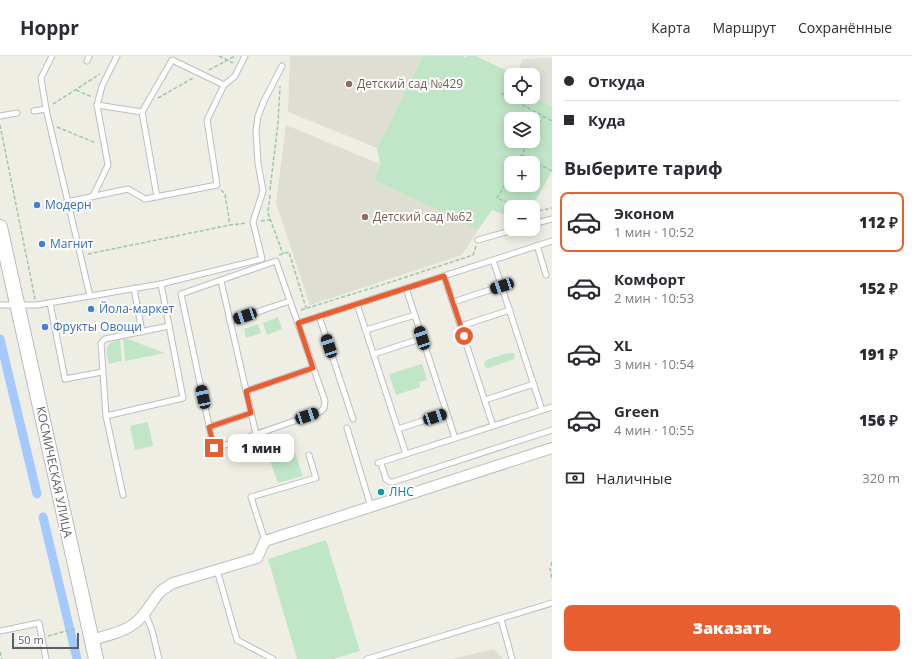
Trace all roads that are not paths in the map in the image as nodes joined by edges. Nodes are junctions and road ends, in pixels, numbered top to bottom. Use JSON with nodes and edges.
{"nodes":[{"id":1,"x":52,"y":56,"type":"edge"},
{"id":2,"x":117,"y":56,"type":"edge"},
{"id":3,"x":245,"y":56,"type":"edge"},
{"id":4,"x":282,"y":66,"type":"road end"},
{"id":5,"x":224,"y":85,"type":"junction"},
{"id":6,"x":98,"y":102,"type":"junction"},
{"id":7,"x":46,"y":109,"type":"junction"},
{"id":8,"x":34,"y":111,"type":"dead end"},
{"id":9,"x":142,"y":112,"type":"junction"},
{"id":10,"x":17,"y":113,"type":"dead end"},
{"id":11,"x":0,"y":116,"type":"edge"},
{"id":12,"x":93,"y":196,"type":"junction"},
{"id":13,"x":157,"y":197,"type":"junction"},
{"id":14,"x":67,"y":202,"type":"junction"},
{"id":15,"x":552,"y":219,"type":"edge"},
{"id":16,"x":540,"y":222,"type":"edge"},
{"id":17,"x":0,"y":226,"type":"edge"},
{"id":18,"x":504,"y":233,"type":"edge"},
{"id":19,"x":478,"y":240,"type":"road end"},
{"id":20,"x":552,"y":241,"type":"edge"},
{"id":21,"x":537,"y":246,"type":"junction"},
{"id":22,"x":493,"y":260,"type":"junction"},
{"id":23,"x":546,"y":274,"type":"dead end"},
{"id":24,"x":444,"y":276,"type":"junction"},
{"id":25,"x":220,"y":280,"type":"junction"},
{"id":26,"x":161,"y":284,"type":"junction"},
{"id":27,"x":502,"y":286,"type":"junction"},
{"id":28,"x":134,"y":288,"type":"junction"},
{"id":29,"x":406,"y":288,"type":"junction"},
{"id":30,"x":90,"y":296,"type":"junction"},
{"id":31,"x":290,"y":301,"type":"junction"},
{"id":32,"x":453,"y":302,"type":"junction"},
{"id":33,"x":50,"y":303,"type":"junction"},
{"id":34,"x":16,"y":304,"type":"junction"},
{"id":35,"x":357,"y":304,"type":"junction"},
{"id":36,"x":0,"y":305,"type":"edge"},
{"id":37,"x":510,"y":310,"type":"junction"},
{"id":38,"x":415,"y":315,"type":"junction"},
{"id":39,"x":319,"y":316,"type":"junction"},
{"id":40,"x":230,"y":321,"type":"junction"},
{"id":41,"x":298,"y":323,"type":"junction"},
{"id":42,"x":169,"y":326,"type":"junction"},
{"id":43,"x":461,"y":326,"type":"junction"},
{"id":44,"x":366,"y":330,"type":"junction"},
{"id":45,"x":142,"y":332,"type":"junction"},
{"id":46,"x":422,"y":338,"type":"junction"},
{"id":47,"x":374,"y":354,"type":"junction"},
{"id":48,"x":313,"y":368,"type":"junction"},
{"id":49,"x":102,"y":372,"type":"junction"},
{"id":50,"x":534,"y":384,"type":"junction"},
{"id":51,"x":246,"y":391,"type":"junction"},
{"id":52,"x":485,"y":400,"type":"junction"},
{"id":53,"x":552,"y":407,"type":"edge"},
{"id":54,"x":542,"y":410,"type":"junction"},
{"id":55,"x":251,"y":413,"type":"junction"},
{"id":56,"x":447,"y":413,"type":"junction"},
{"id":57,"x":106,"y":416,"type":"junction"},
{"id":58,"x":353,"y":419,"type":"dead end"},
{"id":59,"x":494,"y":426,"type":"junction"},
{"id":60,"x":209,"y":427,"type":"junction"},
{"id":61,"x":347,"y":428,"type":"dead end"},
{"id":62,"x":398,"y":429,"type":"junction"},
{"id":63,"x":552,"y":430,"type":"edge"},
{"id":64,"x":256,"y":434,"type":"junction"},
{"id":65,"x":455,"y":438,"type":"junction"},
{"id":66,"x":552,"y":448,"type":"edge"},
{"id":67,"x":406,"y":454,"type":"junction"},
{"id":68,"x":309,"y":455,"type":"dead end"},
{"id":69,"x":124,"y":495,"type":"dead end"},
{"id":70,"x":371,"y":507,"type":"junction"},
{"id":71,"x":265,"y":541,"type":"junction"},
{"id":72,"x":217,"y":570,"type":"junction"},
{"id":73,"x":552,"y":603,"type":"edge"},
{"id":74,"x":146,"y":613,"type":"junction"},
{"id":75,"x":501,"y":619,"type":"junction"},
{"id":76,"x":0,"y":632,"type":"edge"},
{"id":77,"x":91,"y":640,"type":"junction"},
{"id":78,"x":46,"y":659,"type":"edge"},
{"id":79,"x":96,"y":659,"type":"edge"},
{"id":80,"x":159,"y":659,"type":"edge"},
{"id":81,"x":273,"y":659,"type":"edge"},
{"id":82,"x":367,"y":659,"type":"edge"},
{"id":83,"x":512,"y":659,"type":"edge"}],
"edges":[{"from":1,"to":7,"type":"lane"},
{"from":2,"to":6,"type":"lane"},
{"from":3,"to":5,"type":"lane"},
{"from":4,"to":26,"type":"lane"},
{"from":5,"to":9,"type":"lane"},
{"from":5,"to":13,"type":"lane"},
{"from":6,"to":9,"type":"lane"},
{"from":6,"to":12,"type":"lane"},
{"from":7,"to":8,"type":"lane"},
{"from":7,"to":14,"type":"lane"},
{"from":9,"to":13,"type":"lane"},
{"from":10,"to":11,"type":"lane"},
{"from":12,"to":13,"type":"lane"},
{"from":12,"to":14,"type":"lane"},
{"from":14,"to":30,"type":"lane"},
{"from":15,"to":16,"type":"lane"},
{"from":17,"to":34,"type":"street","name":"КОСМИЧЕСКАЯ УЛИЦА"},
{"from":18,"to":19,"type":"lane"},
{"from":20,"to":21,"type":"lane"},
{"from":21,"to":22,"type":"lane"},
{"from":21,"to":23,"type":"lane"},
{"from":22,"to":24,"type":"lane"},
{"from":22,"to":27,"type":"lane"},
{"from":24,"to":29,"type":"lane"},
{"from":24,"to":32,"type":"lane"},
{"from":25,"to":31,"type":"lane"},
{"from":25,"to":40,"type":"lane"},
{"from":25,"to":60,"type":"lane"},
{"from":26,"to":28,"type":"lane"},
{"from":26,"to":42,"type":"lane"},
{"from":27,"to":32,"type":"lane"},
{"from":27,"to":37,"type":"lane"},
{"from":28,"to":30,"type":"lane"},
{"from":28,"to":45,"type":"lane"},
{"from":29,"to":35,"type":"lane"},
{"from":29,"to":38,"type":"lane"},
{"from":30,"to":33,"type":"lane"},
{"from":31,"to":40,"type":"lane"},
{"from":31,"to":41,"type":"lane"},
{"from":32,"to":43,"type":"lane"},
{"from":33,"to":34,"type":"lane"},
{"from":33,"to":49,"type":"lane"},
{"from":34,"to":36,"type":"lane"},
{"from":34,"to":77,"type":"street","name":"КОСМИЧЕСКАЯ УЛИЦА"},
{"from":35,"to":39,"type":"lane"},
{"from":35,"to":44,"type":"lane"},
{"from":37,"to":43,"type":"lane"},
{"from":37,"to":50,"type":"lane"},
{"from":38,"to":44,"type":"lane"},
{"from":38,"to":46,"type":"lane"},
{"from":39,"to":41,"type":"lane"},
{"from":39,"to":58,"type":"lane"},
{"from":40,"to":51,"type":"lane"},
{"from":41,"to":48,"type":"lane"},
{"from":42,"to":45,"type":"lane"},
{"from":42,"to":57,"type":"lane"},
{"from":43,"to":52,"type":"lane"},
{"from":44,"to":47,"type":"lane"},
{"from":45,"to":49,"type":"lane"},
{"from":46,"to":47,"type":"lane"},
{"from":46,"to":56,"type":"lane"},
{"from":47,"to":62,"type":"lane"},
{"from":48,"to":51,"type":"lane"},
{"from":48,"to":64,"type":"lane"},
{"from":49,"to":57,"type":"lane"},
{"from":50,"to":52,"type":"lane"},
{"from":50,"to":54,"type":"lane"},
{"from":51,"to":55,"type":"lane"},
{"from":52,"to":59,"type":"lane"},
{"from":53,"to":54,"type":"lane"},
{"from":54,"to":59,"type":"lane"},
{"from":55,"to":60,"type":"lane"},
{"from":55,"to":64,"type":"lane"},
{"from":56,"to":62,"type":"lane"},
{"from":56,"to":65,"type":"lane"},
{"from":57,"to":69,"type":"lane"},
{"from":59,"to":65,"type":"lane"},
{"from":60,"to":64,"type":"lane"},
{"from":61,"to":70,"type":"lane"},
{"from":62,"to":67,"type":"lane"},
{"from":63,"to":67,"type":"lane"},
{"from":65,"to":67,"type":"lane"},
{"from":66,"to":70,"type":"street"},
{"from":68,"to":71,"type":"lane"},
{"from":70,"to":71,"type":"street"},
{"from":71,"to":72,"type":"street"},
{"from":72,"to":74,"type":"street"},
{"from":72,"to":81,"type":"lane"},
{"from":73,"to":75,"type":"lane"},
{"from":74,"to":77,"type":"street"},
{"from":74,"to":80,"type":"lane"},
{"from":75,"to":82,"type":"lane"},
{"from":75,"to":83,"type":"lane"},
{"from":76,"to":78,"type":"lane"},
{"from":77,"to":79,"type":"street","name":"КОСМИЧЕСКАЯ УЛИЦА"}]}
